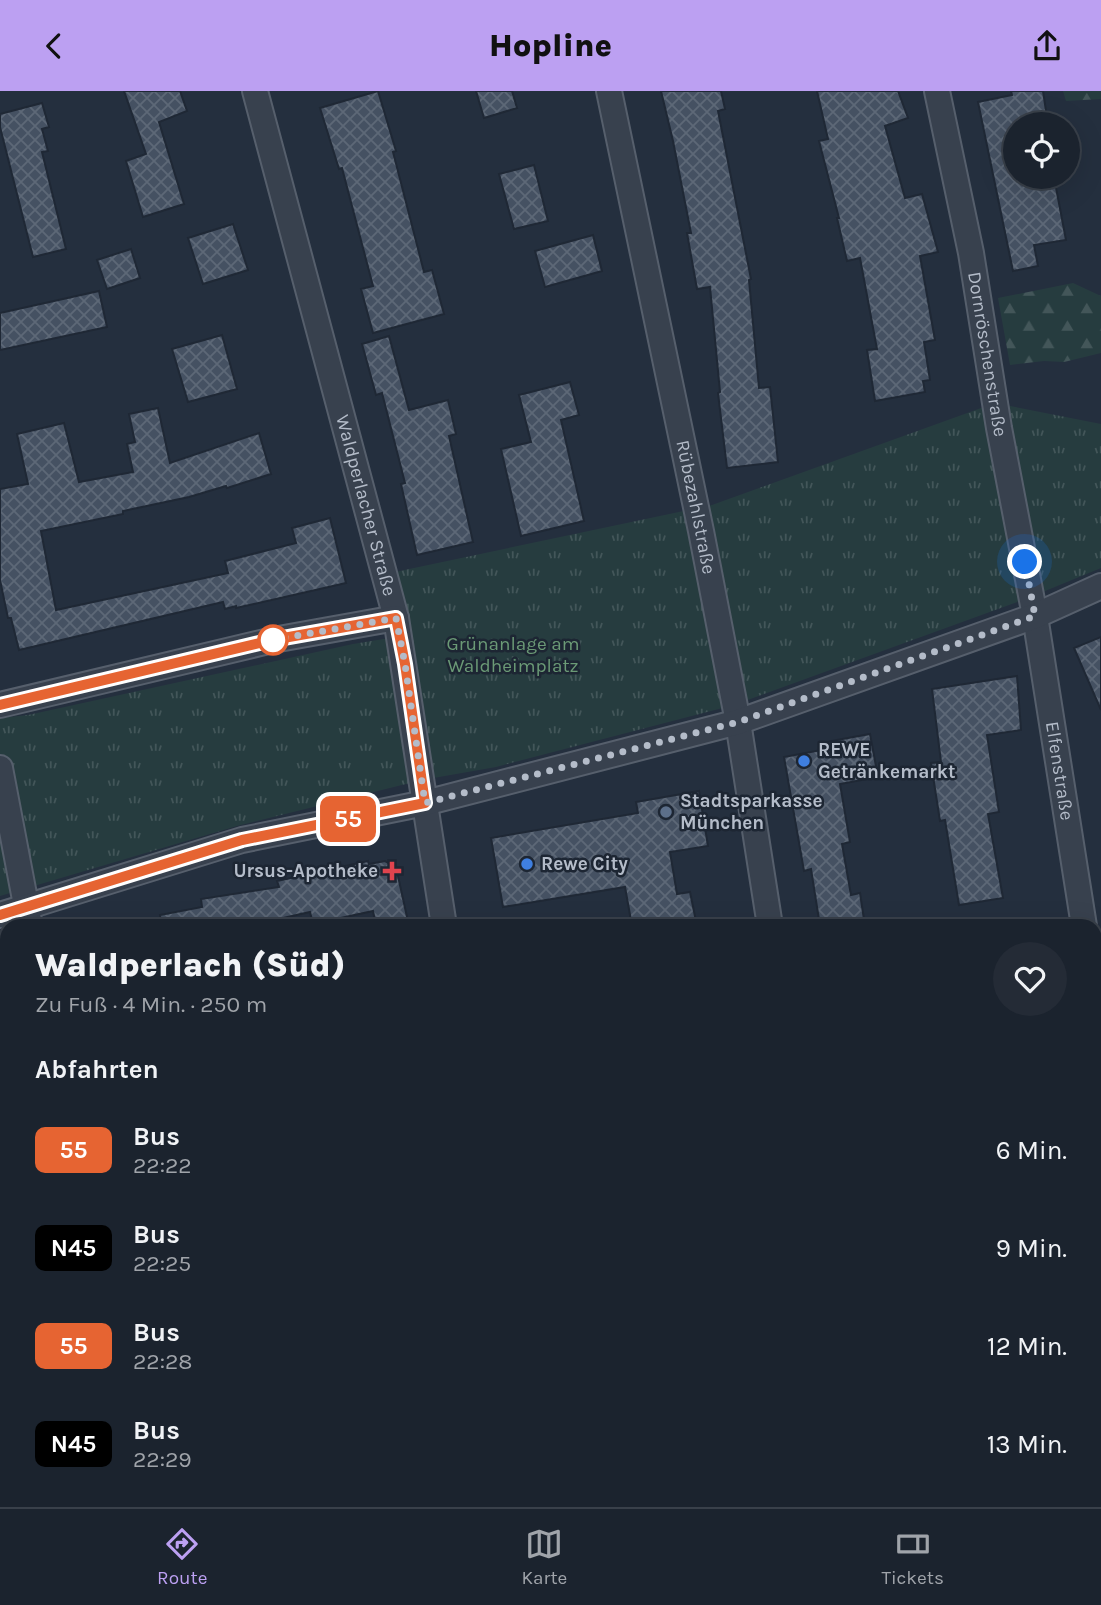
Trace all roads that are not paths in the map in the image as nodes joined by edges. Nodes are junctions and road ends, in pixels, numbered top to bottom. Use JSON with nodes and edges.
{"nodes":[{"id":1,"x":255,"y":91,"type":"edge"},
{"id":2,"x":609,"y":91,"type":"edge"},
{"id":3,"x":937,"y":91,"type":"edge"},
{"id":4,"x":1101,"y":586,"type":"edge"},
{"id":5,"x":1035,"y":616,"type":"junction"},
{"id":6,"x":396,"y":618,"type":"junction"},
{"id":7,"x":0,"y":705,"type":"edge"},
{"id":8,"x":738,"y":722,"type":"junction"},
{"id":9,"x":0,"y":768,"type":"edge"},
{"id":10,"x":425,"y":803,"type":"junction"},
{"id":11,"x":0,"y":915,"type":"edge"},
{"id":12,"x":28,"y":916,"type":"edge"},
{"id":13,"x":443,"y":919,"type":"edge"},
{"id":14,"x":769,"y":919,"type":"edge"},
{"id":15,"x":1083,"y":919,"type":"edge"}],
"edges":[{"from":1,"to":6,"type":"street","name":"Waldperlacher Straße"},
{"from":2,"to":8,"type":"street","name":"Rübezahlstraße"},
{"from":3,"to":5,"type":"street","name":"Dornröschenstraße"},
{"from":4,"to":5,"type":"street"},
{"from":5,"to":8,"type":"street"},
{"from":5,"to":15,"type":"street","name":"Elfenstraße"},
{"from":6,"to":7,"type":"street"},
{"from":6,"to":10,"type":"street","name":"Waldperlacher Straße"},
{"from":8,"to":10,"type":"street"},
{"from":8,"to":14,"type":"street","name":"Rübezahlstraße"},
{"from":9,"to":12,"type":"street"},
{"from":10,"to":12,"type":"street"},
{"from":10,"to":13,"type":"street","name":"Waldperlacher Straße"},
{"from":11,"to":12,"type":"street"}]}
